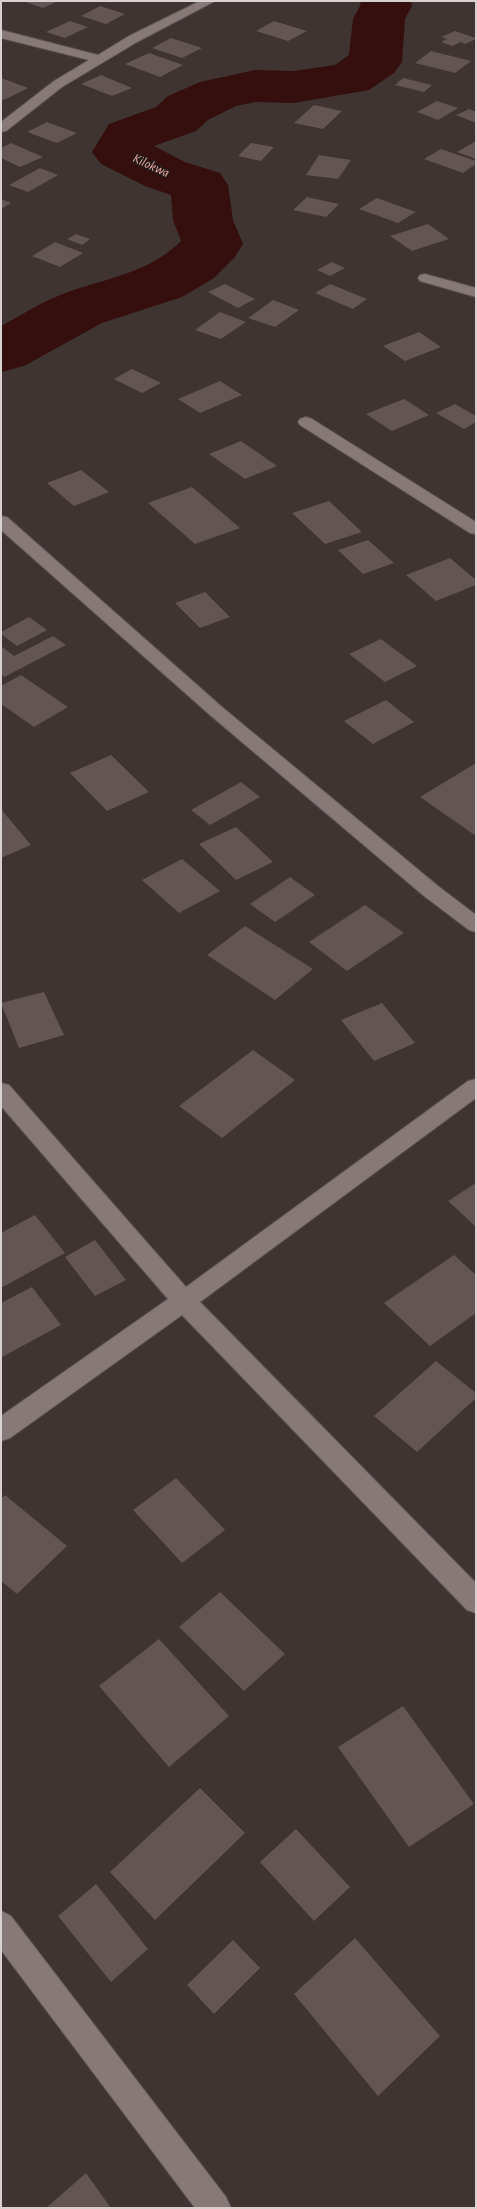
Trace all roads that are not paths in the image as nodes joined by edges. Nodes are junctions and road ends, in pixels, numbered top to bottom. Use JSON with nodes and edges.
{"nodes":[{"id":1,"x":209,"y":1,"type":"edge"},
{"id":2,"x":1,"y":34,"type":"edge"},
{"id":3,"x":99,"y":59,"type":"junction"},
{"id":4,"x":1,"y":128,"type":"edge"},
{"id":5,"x":424,"y":278,"type":"dead end"},
{"id":6,"x":476,"y":293,"type":"edge"},
{"id":7,"x":306,"y":422,"type":"dead end"},
{"id":8,"x":1,"y":521,"type":"edge"},
{"id":9,"x":476,"y":529,"type":"edge"},
{"id":10,"x":476,"y":925,"type":"edge"},
{"id":11,"x":476,"y":1087,"type":"edge"},
{"id":12,"x":1,"y":1091,"type":"edge"},
{"id":13,"x":184,"y":1301,"type":"junction"},
{"id":14,"x":1,"y":1430,"type":"edge"},
{"id":15,"x":476,"y":1600,"type":"edge"},
{"id":16,"x":1,"y":1926,"type":"edge"},
{"id":17,"x":215,"y":2208,"type":"edge"}],
"edges":[{"from":1,"to":3,"type":"street"},
{"from":2,"to":3,"type":"street"},
{"from":3,"to":4,"type":"street"},
{"from":5,"to":6,"type":"street"},
{"from":7,"to":9,"type":"street"},
{"from":8,"to":10,"type":"street"},
{"from":11,"to":13,"type":"street"},
{"from":12,"to":13,"type":"street"},
{"from":13,"to":14,"type":"street"},
{"from":13,"to":15,"type":"street"},
{"from":16,"to":17,"type":"street"}]}
